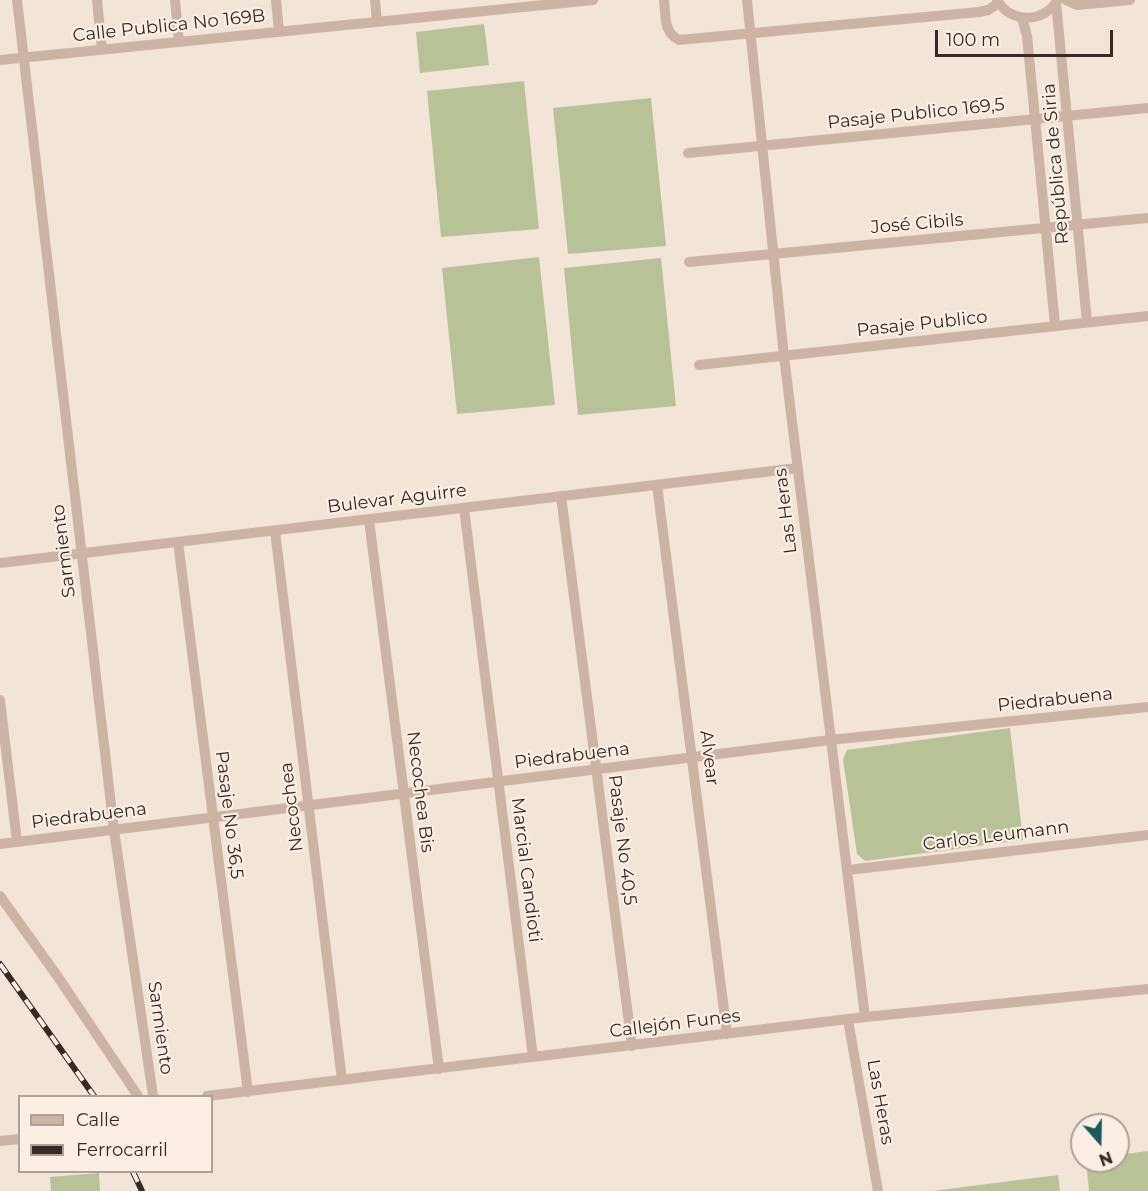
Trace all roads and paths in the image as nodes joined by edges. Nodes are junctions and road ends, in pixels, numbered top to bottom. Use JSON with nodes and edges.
{"nodes":[{"id":1,"x":17,"y":0,"type":"edge"},
{"id":2,"x":97,"y":0,"type":"edge"},
{"id":3,"x":175,"y":0,"type":"edge"},
{"id":4,"x":276,"y":0,"type":"edge"},
{"id":5,"x":375,"y":0,"type":"edge"},
{"id":6,"x":472,"y":0,"type":"edge"},
{"id":7,"x":593,"y":0,"type":"edge"},
{"id":8,"x":664,"y":0,"type":"edge"},
{"id":9,"x":747,"y":0,"type":"edge"},
{"id":10,"x":1130,"y":0,"type":"edge"},
{"id":11,"x":567,"y":1,"type":"edge"},
{"id":12,"x":1060,"y":1,"type":"edge"},
{"id":13,"x":998,"y":2,"type":"edge"},
{"id":14,"x":473,"y":13,"type":"junction"},
{"id":15,"x":1022,"y":18,"type":"junction"},
{"id":16,"x":377,"y":22,"type":"junction"},
{"id":17,"x":279,"y":32,"type":"junction"},
{"id":18,"x":751,"y":33,"type":"junction"},
{"id":19,"x":179,"y":42,"type":"junction"},
{"id":20,"x":102,"y":50,"type":"junction"},
{"id":21,"x":22,"y":58,"type":"junction"},
{"id":22,"x":0,"y":60,"type":"edge"},
{"id":23,"x":1148,"y":108,"type":"edge"},
{"id":24,"x":1068,"y":116,"type":"junction"},
{"id":25,"x":1034,"y":118,"type":"junction"},
{"id":26,"x":762,"y":146,"type":"junction"},
{"id":27,"x":688,"y":153,"type":"dead end"},
{"id":28,"x":1148,"y":218,"type":"edge"},
{"id":29,"x":1078,"y":225,"type":"junction"},
{"id":30,"x":1045,"y":228,"type":"junction"},
{"id":31,"x":773,"y":254,"type":"junction"},
{"id":32,"x":690,"y":262,"type":"dead end"},
{"id":33,"x":1148,"y":316,"type":"edge"},
{"id":34,"x":1087,"y":322,"type":"junction"},
{"id":35,"x":1054,"y":325,"type":"junction"},
{"id":36,"x":784,"y":356,"type":"junction"},
{"id":37,"x":699,"y":365,"type":"dead end"},
{"id":38,"x":798,"y":468,"type":"junction"},
{"id":39,"x":657,"y":485,"type":"junction"},
{"id":40,"x":561,"y":496,"type":"junction"},
{"id":41,"x":464,"y":508,"type":"junction"},
{"id":42,"x":369,"y":519,"type":"junction"},
{"id":43,"x":275,"y":531,"type":"junction"},
{"id":44,"x":178,"y":542,"type":"junction"},
{"id":45,"x":81,"y":554,"type":"junction"},
{"id":46,"x":0,"y":564,"type":"edge"},
{"id":47,"x":0,"y":700,"type":"edge"},
{"id":48,"x":1148,"y":707,"type":"edge"},
{"id":49,"x":830,"y":740,"type":"junction"},
{"id":50,"x":692,"y":757,"type":"junction"},
{"id":51,"x":596,"y":769,"type":"junction"},
{"id":52,"x":498,"y":782,"type":"junction"},
{"id":53,"x":404,"y":793,"type":"junction"},
{"id":54,"x":309,"y":805,"type":"junction"},
{"id":55,"x":213,"y":817,"type":"junction"},
{"id":56,"x":114,"y":830,"type":"junction"},
{"id":57,"x":1148,"y":835,"type":"edge"},
{"id":58,"x":17,"y":842,"type":"junction"},
{"id":59,"x":0,"y":844,"type":"edge"},
{"id":60,"x":848,"y":870,"type":"junction"},
{"id":61,"x":0,"y":896,"type":"edge"},
{"id":62,"x":1148,"y":989,"type":"edge"},
{"id":63,"x":865,"y":1017,"type":"junction"},
{"id":64,"x":848,"y":1020,"type":"junction"},
{"id":65,"x":727,"y":1034,"type":"junction"},
{"id":66,"x":632,"y":1046,"type":"junction"},
{"id":67,"x":533,"y":1057,"type":"junction"},
{"id":68,"x":439,"y":1069,"type":"junction"},
{"id":69,"x":342,"y":1080,"type":"junction"},
{"id":70,"x":248,"y":1092,"type":"junction"},
{"id":71,"x":137,"y":1095,"type":"edge"},
{"id":72,"x":153,"y":1095,"type":"edge"},
{"id":73,"x":213,"y":1095,"type":"edge"},
{"id":74,"x":18,"y":1139,"type":"edge"},
{"id":75,"x":0,"y":1142,"type":"edge"},
{"id":76,"x":878,"y":1191,"type":"edge"}],
"edges":[{"from":1,"to":21,"type":"street","name":"Sarmiento"},
{"from":2,"to":20,"type":"street"},
{"from":3,"to":19,"type":"street"},
{"from":4,"to":17,"type":"street"},
{"from":5,"to":16,"type":"street"},
{"from":6,"to":14,"type":"street"},
{"from":7,"to":11,"type":"street","name":"Calle Publica No 169B"},
{"from":8,"to":18,"type":"street"},
{"from":9,"to":18,"type":"street","name":"Las Heras"},
{"from":10,"to":12,"type":"street"},
{"from":11,"to":14,"type":"street","name":"Calle Publica No 169B"},
{"from":12,"to":15,"type":"street"},
{"from":12,"to":24,"type":"street","name":"República de Siria"},
{"from":13,"to":15,"type":"street"},
{"from":13,"to":18,"type":"street"},
{"from":14,"to":16,"type":"street","name":"Calle Publica No 169B"},
{"from":15,"to":25,"type":"street","name":"República de Siria"},
{"from":16,"to":17,"type":"street","name":"Calle Publica No 169B"},
{"from":17,"to":19,"type":"street","name":"Calle Publica No 169B"},
{"from":18,"to":26,"type":"street","name":"Las Heras"},
{"from":19,"to":20,"type":"street","name":"Calle Publica No 169B"},
{"from":20,"to":21,"type":"street","name":"Calle Publica No 169B"},
{"from":21,"to":22,"type":"street","name":"Calle Publica No 169B"},
{"from":21,"to":45,"type":"street","name":"Sarmiento"},
{"from":23,"to":24,"type":"street","name":"Pasaje Publico 169,5"},
{"from":24,"to":25,"type":"street","name":"Pasaje Publico 169,5"},
{"from":24,"to":29,"type":"street","name":"República de Siria"},
{"from":25,"to":26,"type":"street","name":"Pasaje Publico 169,5"},
{"from":25,"to":30,"type":"street","name":"República de Siria"},
{"from":26,"to":27,"type":"street","name":"Pasaje Publico 169,5"},
{"from":26,"to":31,"type":"street","name":"Las Heras"},
{"from":28,"to":29,"type":"street","name":"José Cibils"},
{"from":29,"to":30,"type":"street","name":"José Cibils"},
{"from":29,"to":34,"type":"street","name":"República de Siria"},
{"from":30,"to":31,"type":"street","name":"José Cibils"},
{"from":30,"to":35,"type":"street","name":"República de Siria"},
{"from":31,"to":32,"type":"street","name":"José Cibils"},
{"from":31,"to":36,"type":"street","name":"Las Heras"},
{"from":33,"to":34,"type":"street","name":"Pasaje Publico"},
{"from":34,"to":35,"type":"street","name":"Pasaje Publico"},
{"from":35,"to":36,"type":"street","name":"Pasaje Publico"},
{"from":36,"to":37,"type":"street","name":"Pasaje Publico"},
{"from":36,"to":38,"type":"street","name":"Las Heras"},
{"from":38,"to":39,"type":"street","name":"Bulevar Aguirre"},
{"from":38,"to":49,"type":"street","name":"Las Heras"},
{"from":39,"to":40,"type":"street","name":"Bulevar Aguirre"},
{"from":39,"to":50,"type":"street","name":"Alvear"},
{"from":40,"to":41,"type":"street","name":"Bulevar Aguirre"},
{"from":40,"to":51,"type":"street","name":"Pasaje No 40,5"},
{"from":41,"to":42,"type":"street","name":"Bulevar Aguirre"},
{"from":41,"to":52,"type":"street","name":"Marcial Candioti"},
{"from":42,"to":43,"type":"street","name":"Bulevar Aguirre"},
{"from":42,"to":53,"type":"street","name":"Necochea Bis"},
{"from":43,"to":44,"type":"street","name":"Bulevar Aguirre"},
{"from":43,"to":54,"type":"street","name":"Necochea"},
{"from":44,"to":45,"type":"street","name":"Bulevar Aguirre"},
{"from":44,"to":55,"type":"street","name":"Pasaje No 36,5"},
{"from":45,"to":46,"type":"street","name":"Bulevar Aguirre"},
{"from":45,"to":56,"type":"street","name":"Sarmiento"},
{"from":47,"to":58,"type":"street"},
{"from":48,"to":49,"type":"street","name":"Piedrabuena"},
{"from":49,"to":50,"type":"street","name":"Piedrabuena"},
{"from":49,"to":60,"type":"street","name":"Las Heras"},
{"from":50,"to":51,"type":"street","name":"Piedrabuena"},
{"from":50,"to":65,"type":"street","name":"Alvear"},
{"from":51,"to":52,"type":"street","name":"Piedrabuena"},
{"from":51,"to":66,"type":"street","name":"Pasaje No 40,5"},
{"from":52,"to":53,"type":"street","name":"Piedrabuena"},
{"from":52,"to":67,"type":"street","name":"Marcial Candioti"},
{"from":53,"to":54,"type":"street","name":"Piedrabuena"},
{"from":53,"to":68,"type":"street","name":"Necochea Bis"},
{"from":54,"to":55,"type":"street","name":"Piedrabuena"},
{"from":54,"to":69,"type":"street","name":"Necochea"},
{"from":55,"to":56,"type":"street","name":"Piedrabuena"},
{"from":55,"to":70,"type":"street","name":"Pasaje No 36,5"},
{"from":56,"to":58,"type":"street","name":"Piedrabuena"},
{"from":56,"to":72,"type":"street","name":"Sarmiento"},
{"from":57,"to":60,"type":"street","name":"Carlos Leumann"},
{"from":58,"to":59,"type":"street","name":"Piedrabuena"},
{"from":60,"to":63,"type":"street","name":"Las Heras"},
{"from":61,"to":71,"type":"street"},
{"from":62,"to":63,"type":"street","name":"Callejón Funes"},
{"from":63,"to":64,"type":"street","name":"Callejón Funes"},
{"from":64,"to":65,"type":"street","name":"Callejón Funes"},
{"from":64,"to":76,"type":"street","name":"Las Heras"},
{"from":65,"to":66,"type":"street","name":"Callejón Funes"},
{"from":66,"to":67,"type":"street","name":"Callejón Funes"},
{"from":67,"to":68,"type":"street","name":"Callejón Funes"},
{"from":68,"to":69,"type":"street","name":"Callejón Funes"},
{"from":69,"to":70,"type":"street","name":"Callejón Funes"},
{"from":70,"to":73,"type":"street","name":"Callejón Funes"},
{"from":74,"to":75,"type":"street"}]}
